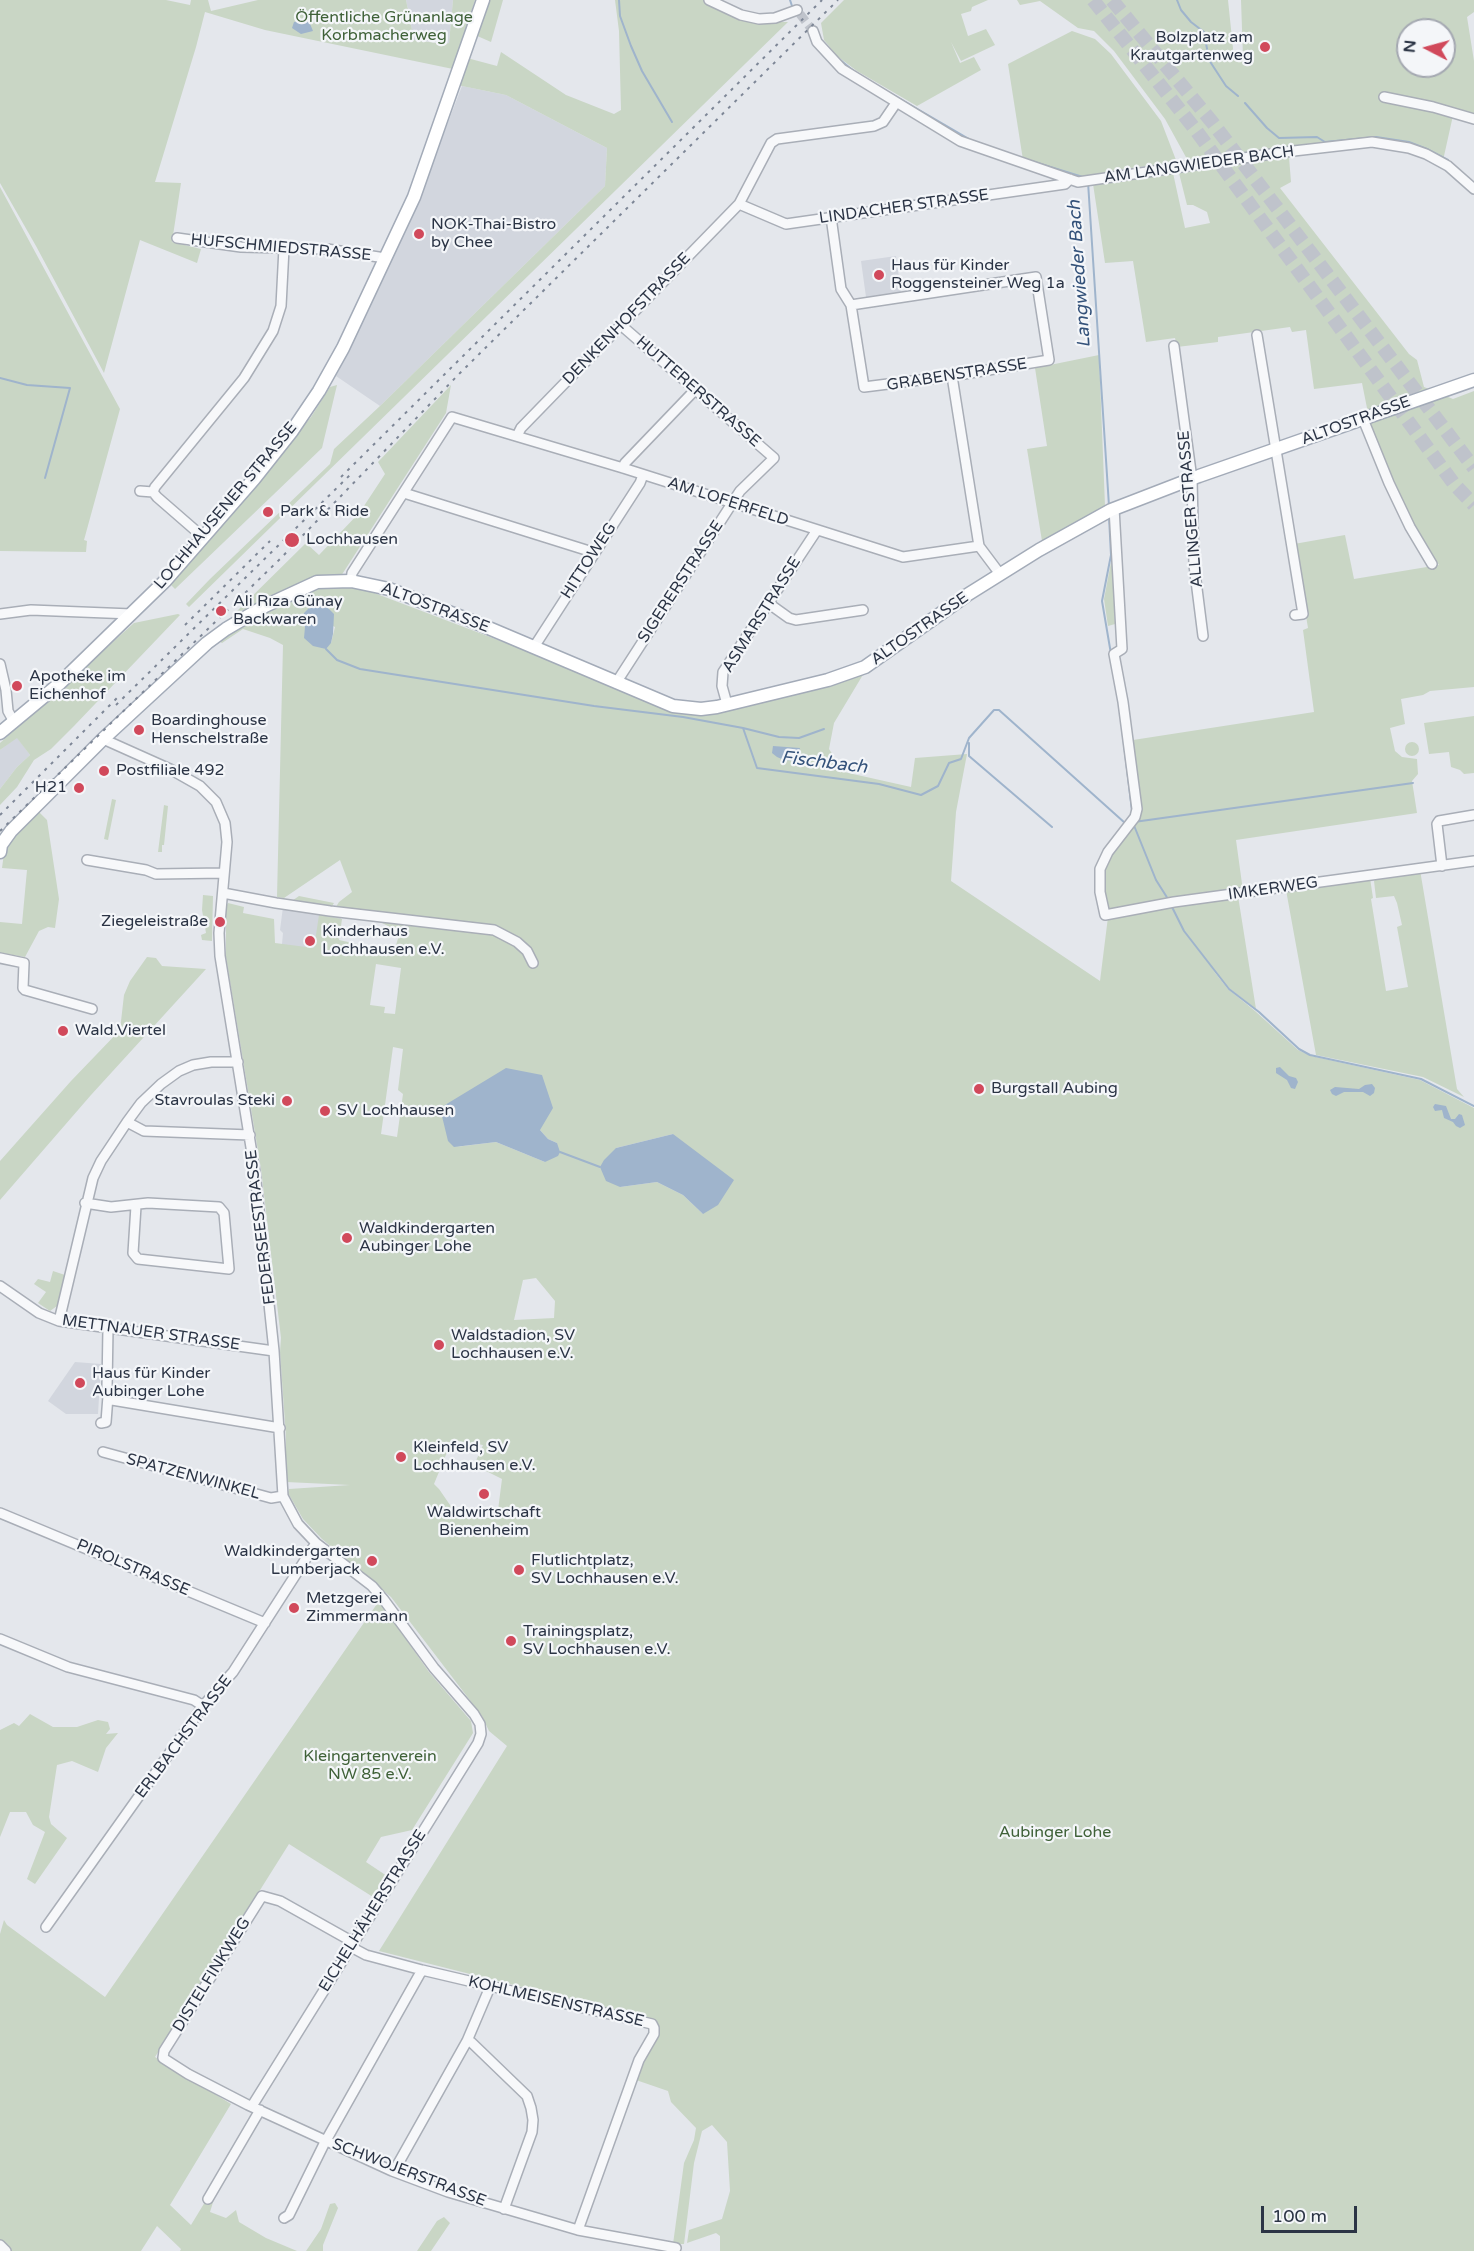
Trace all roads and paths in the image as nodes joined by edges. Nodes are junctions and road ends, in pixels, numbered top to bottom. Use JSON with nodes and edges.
{"nodes":[{"id":1,"x":483,"y":0,"type":"edge"},
{"id":2,"x":709,"y":0,"type":"edge"},
{"id":3,"x":795,"y":0,"type":"edge"},
{"id":4,"x":813,"y":31,"type":"tunnel mouth"},
{"id":5,"x":1384,"y":97,"type":"dead end"},
{"id":6,"x":896,"y":103,"type":"junction"},
{"id":7,"x":1474,"y":119,"type":"edge"},
{"id":8,"x":1070,"y":179,"type":"junction"},
{"id":9,"x":1474,"y":189,"type":"edge"},
{"id":10,"x":740,"y":204,"type":"junction"},
{"id":11,"x":831,"y":217,"type":"junction"},
{"id":12,"x":177,"y":238,"type":"dead end"},
{"id":13,"x":284,"y":248,"type":"junction"},
{"id":14,"x":385,"y":258,"type":"junction"},
{"id":15,"x":851,"y":305,"type":"junction"},
{"id":16,"x":622,"y":326,"type":"junction"},
{"id":17,"x":1257,"y":335,"type":"dead end"},
{"id":18,"x":1174,"y":346,"type":"dead end"},
{"id":19,"x":952,"y":376,"type":"junction"},
{"id":20,"x":1474,"y":380,"type":"edge"},
{"id":21,"x":695,"y":390,"type":"junction"},
{"id":22,"x":1363,"y":419,"type":"junction"},
{"id":23,"x":517,"y":436,"type":"junction"},
{"id":24,"x":1275,"y":451,"type":"junction"},
{"id":25,"x":774,"y":458,"type":"joint"},
{"id":26,"x":623,"y":468,"type":"junction"},
{"id":27,"x":643,"y":475,"type":"junction"},
{"id":28,"x":1192,"y":479,"type":"junction"},
{"id":29,"x":140,"y":491,"type":"dead end"},
{"id":30,"x":153,"y":492,"type":"junction"},
{"id":31,"x":404,"y":494,"type":"junction"},
{"id":32,"x":732,"y":504,"type":"junction"},
{"id":33,"x":1110,"y":510,"type":"junction"},
{"id":34,"x":817,"y":530,"type":"junction"},
{"id":35,"x":203,"y":537,"type":"junction"},
{"id":36,"x":979,"y":546,"type":"junction"},
{"id":37,"x":593,"y":555,"type":"junction"},
{"id":38,"x":1432,"y":564,"type":"dead end"},
{"id":39,"x":1000,"y":574,"type":"junction"},
{"id":40,"x":351,"y":581,"type":"junction"},
{"id":41,"x":768,"y":603,"type":"junction"},
{"id":42,"x":863,"y":610,"type":"dead end"},
{"id":43,"x":0,"y":614,"type":"edge"},
{"id":44,"x":108,"y":614,"type":"junction"},
{"id":45,"x":132,"y":614,"type":"junction"},
{"id":46,"x":1295,"y":615,"type":"dead end"},
{"id":47,"x":114,"y":632,"type":"junction"},
{"id":48,"x":1203,"y":636,"type":"dead end"},
{"id":49,"x":534,"y":646,"type":"junction"},
{"id":50,"x":0,"y":664,"type":"edge"},
{"id":51,"x":616,"y":683,"type":"junction"},
{"id":52,"x":727,"y":704,"type":"junction"},
{"id":53,"x":14,"y":722,"type":"junction"},
{"id":54,"x":0,"y":733,"type":"edge"},
{"id":55,"x":103,"y":739,"type":"junction"},
{"id":56,"x":1474,"y":815,"type":"edge"},
{"id":57,"x":0,"y":848,"type":"edge"},
{"id":58,"x":87,"y":860,"type":"dead end"},
{"id":59,"x":1474,"y":861,"type":"edge"},
{"id":60,"x":1442,"y":866,"type":"junction"},
{"id":61,"x":224,"y":873,"type":"junction"},
{"id":62,"x":223,"y":893,"type":"junction"},
{"id":63,"x":0,"y":958,"type":"edge"},
{"id":64,"x":533,"y":963,"type":"dead end"},
{"id":65,"x":92,"y":1009,"type":"dead end"},
{"id":66,"x":238,"y":1062,"type":"junction"},
{"id":67,"x":127,"y":1122,"type":"junction"},
{"id":68,"x":250,"y":1135,"type":"junction"},
{"id":69,"x":85,"y":1203,"type":"junction"},
{"id":70,"x":136,"y":1206,"type":"junction"},
{"id":71,"x":0,"y":1286,"type":"edge"},
{"id":72,"x":59,"y":1321,"type":"junction"},
{"id":73,"x":108,"y":1328,"type":"junction"},
{"id":74,"x":274,"y":1351,"type":"junction"},
{"id":75,"x":108,"y":1396,"type":"junction"},
{"id":76,"x":101,"y":1423,"type":"dead end"},
{"id":77,"x":280,"y":1428,"type":"junction"},
{"id":78,"x":103,"y":1452,"type":"dead end"},
{"id":79,"x":283,"y":1496,"type":"junction"},
{"id":80,"x":0,"y":1513,"type":"edge"},
{"id":81,"x":316,"y":1543,"type":"junction"},
{"id":82,"x":265,"y":1623,"type":"junction"},
{"id":83,"x":0,"y":1639,"type":"edge"},
{"id":84,"x":203,"y":1706,"type":"junction"},
{"id":85,"x":474,"y":1714,"type":"joint"},
{"id":86,"x":262,"y":1896,"type":"joint"},
{"id":87,"x":46,"y":1927,"type":"dead end"},
{"id":88,"x":352,"y":1945,"type":"junction"},
{"id":89,"x":422,"y":1970,"type":"junction"},
{"id":90,"x":490,"y":1987,"type":"junction"},
{"id":91,"x":467,"y":2041,"type":"junction"},
{"id":92,"x":163,"y":2053,"type":"joint"},
{"id":93,"x":256,"y":2108,"type":"junction"},
{"id":94,"x":327,"y":2142,"type":"junction"},
{"id":95,"x":394,"y":2171,"type":"junction"},
{"id":96,"x":208,"y":2199,"type":"dead end"},
{"id":97,"x":504,"y":2209,"type":"junction"},
{"id":98,"x":284,"y":2218,"type":"dead end"},
{"id":99,"x":578,"y":2230,"type":"junction"},
{"id":100,"x":0,"y":2245,"type":"edge"},
{"id":101,"x":675,"y":2248,"type":"dead end"},
{"id":102,"x":6,"y":2251,"type":"edge"}],
"edges":[{"from":1,"to":14,"type":"main road","name":"LOCHHAUSENER STRASSE"},
{"from":2,"to":3,"type":"street"},
{"from":4,"to":6,"type":"street","name":"AM LANGWIEDER BACH"},
{"from":5,"to":7,"type":"street"},
{"from":6,"to":8,"type":"street","name":"AM LANGWIEDER BACH"},
{"from":6,"to":10,"type":"street","name":"DENKENHOFSTRASSE"},
{"from":8,"to":9,"type":"street","name":"AM LANGWIEDER BACH"},
{"from":8,"to":11,"type":"street","name":"LINDACHER STRASSE"},
{"from":10,"to":11,"type":"street","name":"LINDACHER STRASSE"},
{"from":10,"to":16,"type":"street","name":"DENKENHOFSTRASSE"},
{"from":11,"to":15,"type":"street"},
{"from":12,"to":13,"type":"street","name":"HUFSCHMIEDSTRASSE"},
{"from":13,"to":14,"type":"street","name":"HUFSCHMIEDSTRASSE"},
{"from":13,"to":30,"type":"street"},
{"from":14,"to":35,"type":"main road","name":"LOCHHAUSENER STRASSE"},
{"from":15,"to":19,"type":"street","name":"GRABENSTRASSE"},
{"from":15,"to":19,"type":"street","name":"GRABENSTRASSE"},
{"from":16,"to":21,"type":"street","name":"HUTTERERSTRASSE"},
{"from":16,"to":23,"type":"street","name":"DENKENHOFSTRASSE"},
{"from":17,"to":24,"type":"street"},
{"from":18,"to":28,"type":"street","name":"ALLINGER STRASSE"},
{"from":19,"to":36,"type":"street"},
{"from":20,"to":22,"type":"main road","name":"ALTOSTRASSE"},
{"from":21,"to":25,"type":"street","name":"HUTTERERSTRASSE"},
{"from":21,"to":26,"type":"street"},
{"from":22,"to":24,"type":"main road","name":"ALTOSTRASSE"},
{"from":22,"to":38,"type":"street"},
{"from":23,"to":26,"type":"street","name":"AM LOFERFELD"},
{"from":23,"to":31,"type":"street","name":"AM LOFERFELD"},
{"from":24,"to":28,"type":"main road","name":"ALTOSTRASSE"},
{"from":24,"to":46,"type":"street"},
{"from":25,"to":32,"type":"street","name":"SIGERERSTRASSE"},
{"from":26,"to":27,"type":"street","name":"AM LOFERFELD"},
{"from":27,"to":32,"type":"street","name":"AM LOFERFELD"},
{"from":27,"to":37,"type":"street","name":"HITTOWEG"},
{"from":28,"to":33,"type":"main road","name":"ALTOSTRASSE"},
{"from":28,"to":48,"type":"street","name":"ALLINGER STRASSE"},
{"from":29,"to":30,"type":"street"},
{"from":30,"to":35,"type":"street"},
{"from":31,"to":37,"type":"street"},
{"from":31,"to":40,"type":"street"},
{"from":32,"to":34,"type":"street","name":"AM LOFERFELD"},
{"from":32,"to":51,"type":"street","name":"SIGERERSTRASSE"},
{"from":33,"to":39,"type":"main road","name":"ALTOSTRASSE"},
{"from":33,"to":60,"type":"street","name":"IMKERWEG"},
{"from":34,"to":36,"type":"street","name":"AM LOFERFELD"},
{"from":34,"to":41,"type":"street","name":"ASMARSTRASSE"},
{"from":35,"to":45,"type":"main road","name":"LOCHHAUSENER STRASSE"},
{"from":36,"to":39,"type":"street"},
{"from":37,"to":49,"type":"street","name":"HITTOWEG"},
{"from":39,"to":52,"type":"main road","name":"ALTOSTRASSE"},
{"from":40,"to":49,"type":"main road","name":"ALTOSTRASSE"},
{"from":40,"to":55,"type":"main road","name":"ALTOSTRASSE"},
{"from":41,"to":42,"type":"street"},
{"from":41,"to":52,"type":"street","name":"ASMARSTRASSE"},
{"from":43,"to":44,"type":"street"},
{"from":44,"to":45,"type":"street"},
{"from":44,"to":47,"type":"street"},
{"from":45,"to":47,"type":"main road","name":"LOCHHAUSENER STRASSE"},
{"from":47,"to":53,"type":"main road","name":"LOCHHAUSENER STRASSE"},
{"from":49,"to":51,"type":"main road","name":"ALTOSTRASSE"},
{"from":50,"to":53,"type":"street"},
{"from":51,"to":52,"type":"main road","name":"ALTOSTRASSE"},
{"from":53,"to":54,"type":"main road","name":"LOCHHAUSENER STRASSE"},
{"from":55,"to":57,"type":"main road","name":"ALTOSTRASSE"},
{"from":55,"to":61,"type":"street","name":"FEDERSEESTRASSE"},
{"from":56,"to":60,"type":"street"},
{"from":58,"to":61,"type":"street"},
{"from":59,"to":60,"type":"street","name":"IMKERWEG"},
{"from":61,"to":62,"type":"street","name":"FEDERSEESTRASSE"},
{"from":62,"to":64,"type":"street"},
{"from":62,"to":66,"type":"street","name":"FEDERSEESTRASSE"},
{"from":63,"to":65,"type":"street"},
{"from":66,"to":67,"type":"street"},
{"from":66,"to":68,"type":"street","name":"FEDERSEESTRASSE"},
{"from":67,"to":68,"type":"street"},
{"from":67,"to":69,"type":"street"},
{"from":68,"to":74,"type":"street","name":"FEDERSEESTRASSE"},
{"from":69,"to":70,"type":"street"},
{"from":69,"to":72,"type":"street"},
{"from":70,"to":70,"type":"street"},
{"from":71,"to":72,"type":"street","name":"METTNAUER STRASSE"},
{"from":72,"to":73,"type":"street","name":"METTNAUER STRASSE"},
{"from":73,"to":74,"type":"street","name":"METTNAUER STRASSE"},
{"from":73,"to":75,"type":"street"},
{"from":74,"to":77,"type":"street","name":"FEDERSEESTRASSE"},
{"from":75,"to":76,"type":"street"},
{"from":75,"to":77,"type":"street"},
{"from":77,"to":79,"type":"street","name":"FEDERSEESTRASSE"},
{"from":78,"to":79,"type":"street","name":"SPATZENWINKEL"},
{"from":79,"to":81,"type":"street","name":"FEDERSEESTRASSE"},
{"from":80,"to":82,"type":"street","name":"PIROLSTRASSE"},
{"from":81,"to":82,"type":"street","name":"ERLBACHSTRASSE"},
{"from":81,"to":85,"type":"street","name":"FEDERSEESTRASSE"},
{"from":82,"to":84,"type":"street","name":"ERLBACHSTRASSE"},
{"from":83,"to":84,"type":"street"},
{"from":84,"to":87,"type":"street","name":"ERLBACHSTRASSE"},
{"from":85,"to":88,"type":"street","name":"EICHELHÄHERSTRASSE"},
{"from":86,"to":88,"type":"street","name":"KOHLMEISENSTRASSE"},
{"from":86,"to":92,"type":"street","name":"DISTELFINKWEG"},
{"from":88,"to":89,"type":"street","name":"KOHLMEISENSTRASSE"},
{"from":88,"to":93,"type":"street","name":"EICHELHÄHERSTRASSE"},
{"from":89,"to":90,"type":"street","name":"KOHLMEISENSTRASSE"},
{"from":89,"to":94,"type":"street"},
{"from":90,"to":91,"type":"street"},
{"from":90,"to":99,"type":"street","name":"KOHLMEISENSTRASSE"},
{"from":91,"to":95,"type":"street"},
{"from":91,"to":97,"type":"street"},
{"from":92,"to":93,"type":"street","name":"SCHWOJERSTRASSE"},
{"from":93,"to":94,"type":"street","name":"SCHWOJERSTRASSE"},
{"from":93,"to":96,"type":"street","name":"EICHELHÄHERSTRASSE"},
{"from":94,"to":95,"type":"street","name":"SCHWOJERSTRASSE"},
{"from":94,"to":98,"type":"street"},
{"from":95,"to":97,"type":"street","name":"SCHWOJERSTRASSE"},
{"from":97,"to":99,"type":"street","name":"SCHWOJERSTRASSE"},
{"from":99,"to":101,"type":"street","name":"SCHWOJERSTRASSE"},
{"from":100,"to":102,"type":"street"}]}
